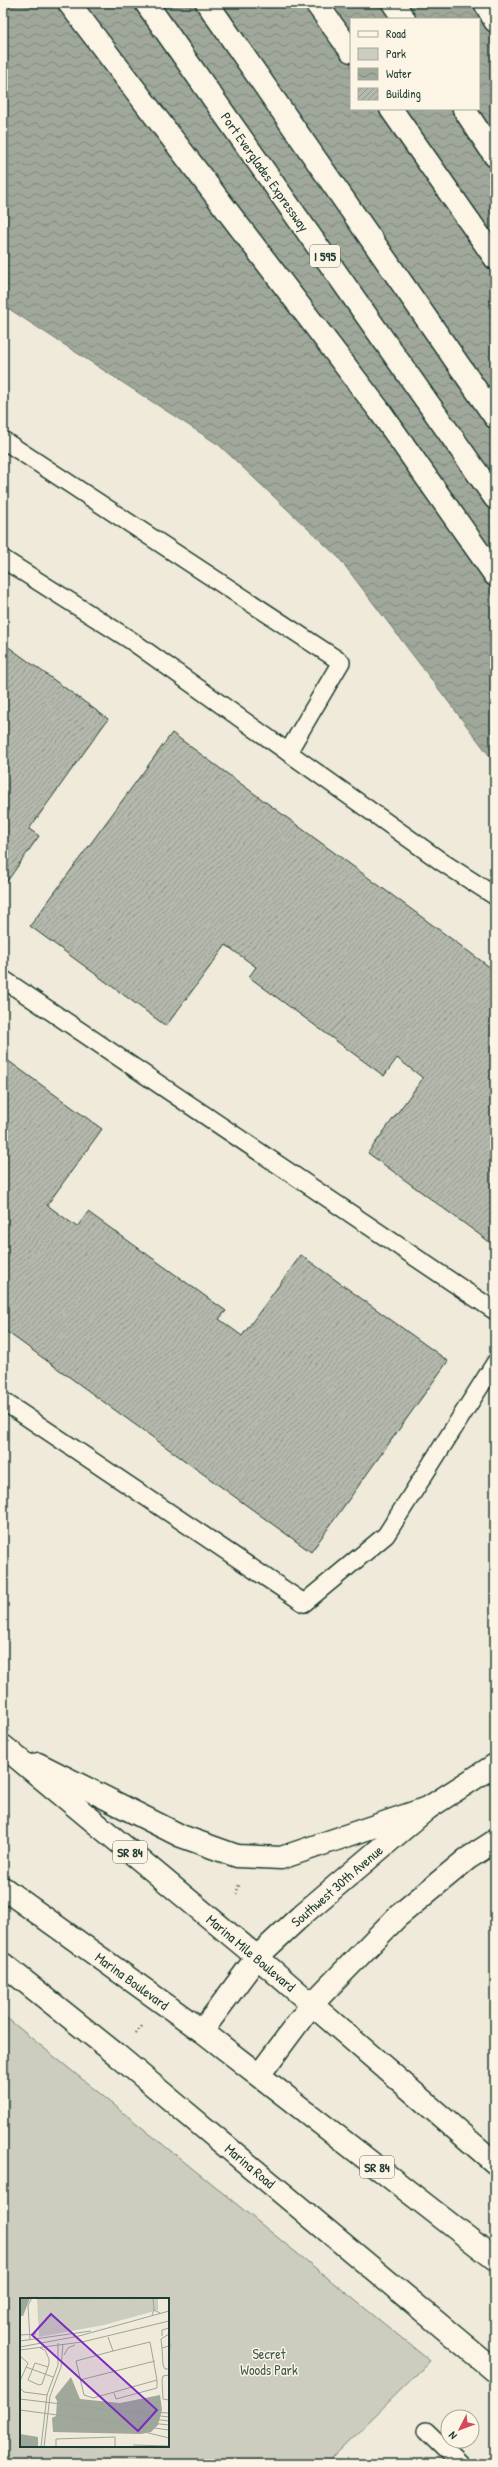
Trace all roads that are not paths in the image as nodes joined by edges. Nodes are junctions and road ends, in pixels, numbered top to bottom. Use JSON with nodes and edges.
{"nodes":[{"id":1,"x":69,"y":3,"type":"edge"},
{"id":2,"x":146,"y":3,"type":"edge"},
{"id":3,"x":207,"y":3,"type":"edge"},
{"id":4,"x":393,"y":3,"type":"edge"},
{"id":5,"x":485,"y":3,"type":"edge"},
{"id":6,"x":321,"y":8,"type":"edge"},
{"id":7,"x":403,"y":18,"type":"edge"},
{"id":8,"x":495,"y":21,"type":"edge"},
{"id":9,"x":350,"y":50,"type":"edge"},
{"id":10,"x":392,"y":110,"type":"edge"},
{"id":11,"x":465,"y":110,"type":"edge"},
{"id":12,"x":495,"y":156,"type":"edge"},
{"id":13,"x":495,"y":258,"type":"edge"},
{"id":14,"x":495,"y":418,"type":"edge"},
{"id":15,"x":3,"y":440,"type":"edge"},
{"id":16,"x":495,"y":498,"type":"edge"},
{"id":17,"x":3,"y":559,"type":"edge"},
{"id":18,"x":495,"y":575,"type":"edge"},
{"id":19,"x":288,"y":752,"type":"junction"},
{"id":20,"x":495,"y":896,"type":"edge"},
{"id":21,"x":3,"y":979,"type":"edge"},
{"id":22,"x":495,"y":1311,"type":"edge"},
{"id":23,"x":495,"y":1363,"type":"edge"},
{"id":24,"x":3,"y":1401,"type":"edge"},
{"id":25,"x":3,"y":1746,"type":"edge"},
{"id":26,"x":495,"y":1765,"type":"edge"},
{"id":27,"x":428,"y":1808,"type":"junction"},
{"id":28,"x":495,"y":1841,"type":"edge"},
{"id":29,"x":3,"y":1888,"type":"edge"},
{"id":30,"x":258,"y":1958,"type":"junction"},
{"id":31,"x":3,"y":1964,"type":"edge"},
{"id":32,"x":312,"y":2004,"type":"junction"},
{"id":33,"x":202,"y":2031,"type":"junction"},
{"id":34,"x":259,"y":2075,"type":"junction"},
{"id":35,"x":495,"y":2163,"type":"edge"},
{"id":36,"x":495,"y":2260,"type":"edge"},
{"id":37,"x":495,"y":2372,"type":"edge"},
{"id":38,"x":426,"y":2431,"type":"dead end"},
{"id":39,"x":460,"y":2464,"type":"edge"}],
"edges":[{"from":1,"to":18,"type":"main road"},
{"from":2,"to":16,"type":"main road","name":"Port Everglades Expressway","number":"I 595"},
{"from":3,"to":14,"type":"main road"},
{"from":4,"to":7,"type":"main road"},
{"from":5,"to":8,"type":"main road"},
{"from":6,"to":9,"type":"main road"},
{"from":10,"to":13,"type":"main road"},
{"from":11,"to":12,"type":"main road"},
{"from":15,"to":19,"type":"lane"},
{"from":17,"to":19,"type":"lane"},
{"from":19,"to":20,"type":"lane"},
{"from":21,"to":22,"type":"lane"},
{"from":23,"to":24,"type":"lane"},
{"from":25,"to":27,"type":"main road"},
{"from":25,"to":30,"type":"main road","name":"Marina Mile Boulevard","number":"SR 84"},
{"from":26,"to":27,"type":"main road","name":"Southwest 30th Avenue"},
{"from":27,"to":30,"type":"main road","name":"Southwest 30th Avenue"},
{"from":28,"to":32,"type":"main road"},
{"from":29,"to":33,"type":"main road","name":"Marina Boulevard","number":"SR 84"},
{"from":30,"to":32,"type":"main road","name":"Marina Mile Boulevard","number":"SR 84"},
{"from":30,"to":33,"type":"main road","name":"Southwest 30th Avenue"},
{"from":31,"to":37,"type":"main road","name":"Marina Road"},
{"from":32,"to":34,"type":"main road"},
{"from":32,"to":35,"type":"main road","name":"Marina Mile Boulevard","number":"SR 84"},
{"from":33,"to":34,"type":"main road","name":"Marina Boulevard","number":"SR 84"},
{"from":34,"to":36,"type":"main road","number":"SR 84"},
{"from":38,"to":39,"type":"lane"}]}
